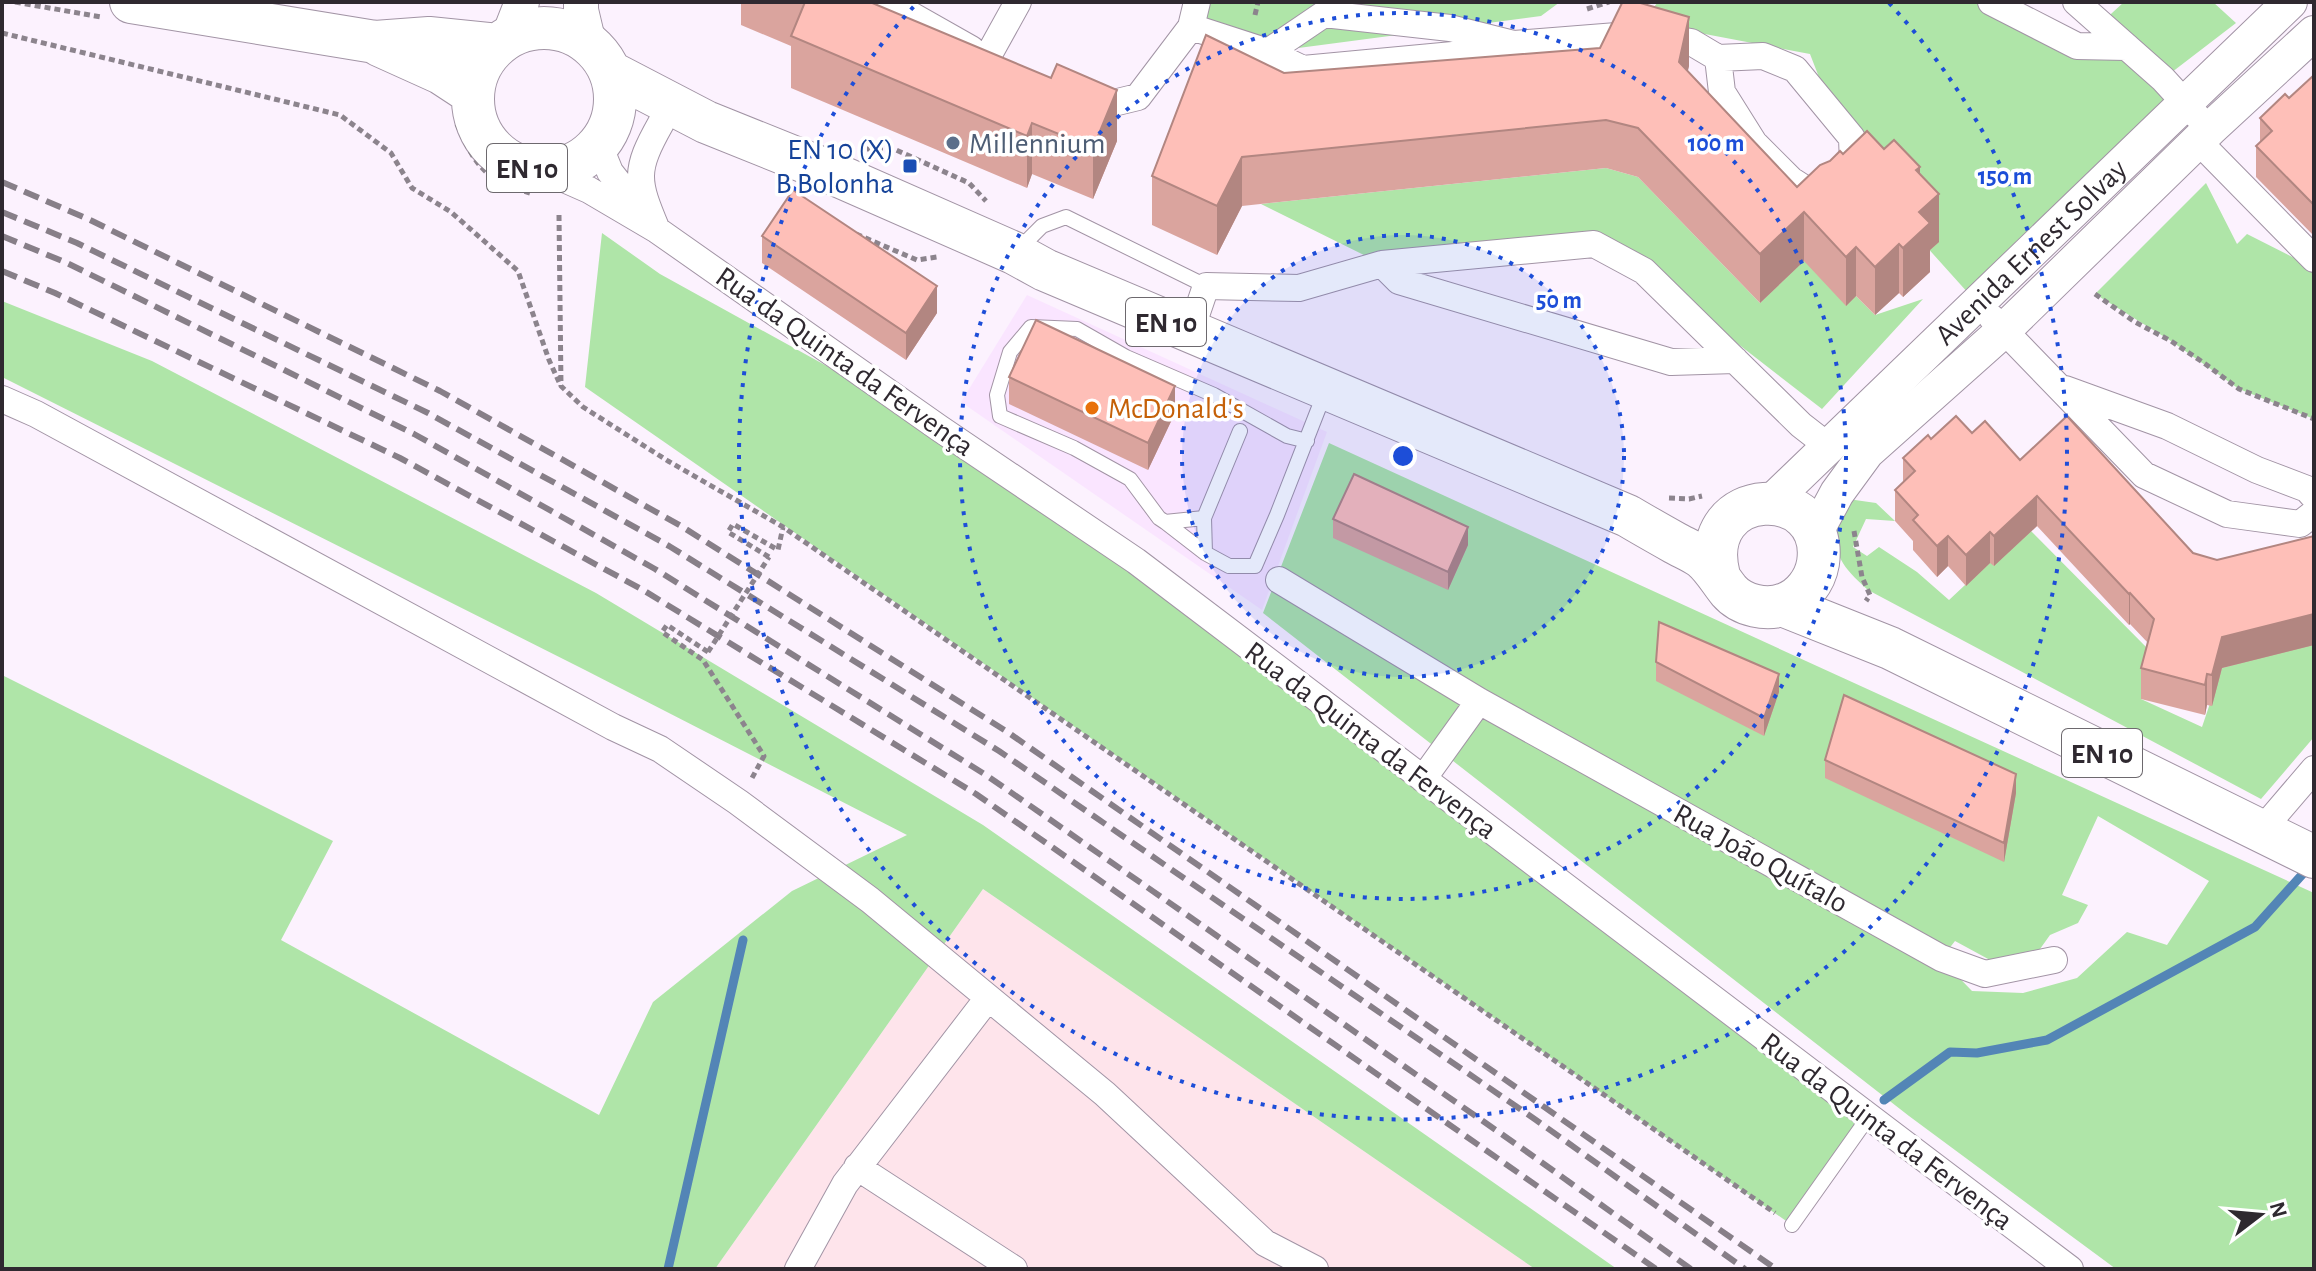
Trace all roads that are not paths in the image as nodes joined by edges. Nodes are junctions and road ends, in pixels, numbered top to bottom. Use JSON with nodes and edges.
{"nodes":[{"id":1,"x":581,"y":2,"type":"edge"},
{"id":2,"x":888,"y":2,"type":"edge"},
{"id":3,"x":1018,"y":2,"type":"edge"},
{"id":4,"x":1991,"y":2,"type":"edge"},
{"id":5,"x":2076,"y":2,"type":"edge"},
{"id":6,"x":2290,"y":2,"type":"edge"},
{"id":7,"x":121,"y":11,"type":"edge"},
{"id":8,"x":1194,"y":14,"type":"edge"},
{"id":9,"x":509,"y":28,"type":"edge"},
{"id":10,"x":2314,"y":33,"type":"edge"},
{"id":11,"x":375,"y":42,"type":"junction"},
{"id":12,"x":1514,"y":44,"type":"junction"},
{"id":13,"x":2127,"y":47,"type":"junction"},
{"id":14,"x":1268,"y":52,"type":"junction"},
{"id":15,"x":600,"y":58,"type":"junction"},
{"id":16,"x":987,"y":58,"type":"junction"},
{"id":17,"x":1718,"y":58,"type":"junction"},
{"id":18,"x":1009,"y":74,"type":"edge"},
{"id":19,"x":1059,"y":94,"type":"edge"},
{"id":20,"x":2186,"y":104,"type":"junction"},
{"id":21,"x":464,"y":108,"type":"junction"},
{"id":22,"x":706,"y":122,"type":"junction"},
{"id":23,"x":661,"y":123,"type":"junction"},
{"id":24,"x":2204,"y":135,"type":"junction"},
{"id":25,"x":604,"y":137,"type":"junction"},
{"id":26,"x":539,"y":182,"type":"junction"},
{"id":27,"x":657,"y":230,"type":"junction"},
{"id":28,"x":1014,"y":253,"type":"junction"},
{"id":29,"x":2314,"y":259,"type":"edge"},
{"id":30,"x":1382,"y":264,"type":"junction"},
{"id":31,"x":1206,"y":286,"type":"junction"},
{"id":32,"x":1978,"y":304,"type":"junction"},
{"id":33,"x":2004,"y":330,"type":"junction"},
{"id":34,"x":1190,"y":333,"type":"junction"},
{"id":35,"x":1735,"y":360,"type":"junction"},
{"id":36,"x":2057,"y":386,"type":"junction"},
{"id":37,"x":1326,"y":390,"type":"junction"},
{"id":38,"x":2,"y":399,"type":"edge"},
{"id":39,"x":1240,"y":431,"type":"dead end"},
{"id":40,"x":1307,"y":441,"type":"junction"},
{"id":41,"x":1828,"y":446,"type":"junction"},
{"id":42,"x":2314,"y":497,"type":"edge"},
{"id":43,"x":1770,"y":503,"type":"junction"},
{"id":44,"x":2314,"y":513,"type":"edge"},
{"id":45,"x":1628,"y":516,"type":"junction"},
{"id":46,"x":1204,"y":518,"type":"junction"},
{"id":47,"x":1729,"y":519,"type":"junction"},
{"id":48,"x":1165,"y":522,"type":"junction"},
{"id":49,"x":1816,"y":552,"type":"junction"},
{"id":50,"x":1205,"y":553,"type":"junction"},
{"id":51,"x":1719,"y":576,"type":"junction"},
{"id":52,"x":1279,"y":580,"type":"dead end"},
{"id":53,"x":1782,"y":605,"type":"junction"},
{"id":54,"x":1890,"y":648,"type":"junction"},
{"id":55,"x":1479,"y":701,"type":"junction"},
{"id":56,"x":2314,"y":769,"type":"edge"},
{"id":57,"x":1423,"y":779,"type":"junction"},
{"id":58,"x":2261,"y":831,"type":"junction"},
{"id":59,"x":2314,"y":857,"type":"edge"},
{"id":60,"x":2054,"y":960,"type":"dead end"},
{"id":61,"x":988,"y":998,"type":"junction"},
{"id":62,"x":1868,"y":1116,"type":"junction"},
{"id":63,"x":857,"y":1167,"type":"junction"},
{"id":64,"x":1792,"y":1225,"type":"road end"},
{"id":65,"x":798,"y":1269,"type":"edge"},
{"id":66,"x":1014,"y":1269,"type":"edge"},
{"id":67,"x":1315,"y":1269,"type":"edge"},
{"id":68,"x":2070,"y":1269,"type":"edge"}],
"edges":[{"from":1,"to":15,"type":"street"},
{"from":2,"to":16,"type":"street"},
{"from":3,"to":16,"type":"street"},
{"from":4,"to":13,"type":"street"},
{"from":5,"to":13,"type":"street"},
{"from":6,"to":20,"type":"street","name":"Avenida Ernest Solvay"},
{"from":7,"to":11,"type":"main road","number":"EN 10"},
{"from":8,"to":14,"type":"street"},
{"from":8,"to":19,"type":"street"},
{"from":9,"to":11,"type":"main road","number":"EN 10"},
{"from":9,"to":15,"type":"main road","number":"EN 10"},
{"from":9,"to":21,"type":"main road"},
{"from":10,"to":24,"type":"street","name":"Avenida Ernest Solvay"},
{"from":11,"to":21,"type":"main road","number":"EN 10"},
{"from":12,"to":14,"type":"street"},
{"from":12,"to":14,"type":"street"},
{"from":12,"to":17,"type":"street"},
{"from":13,"to":20,"type":"street"},
{"from":15,"to":22,"type":"main road","number":"EN 10"},
{"from":15,"to":25,"type":"main road","number":"EN 10"},
{"from":16,"to":18,"type":"street"},
{"from":17,"to":17,"type":"street"},
{"from":20,"to":24,"type":"street"},
{"from":20,"to":32,"type":"street","name":"Avenida Ernest Solvay"},
{"from":21,"to":26,"type":"main road","number":"EN 10"},
{"from":22,"to":23,"type":"main road","number":"EN 10"},
{"from":22,"to":28,"type":"main road","number":"EN 10"},
{"from":23,"to":25,"type":"main road","number":"EN 10"},
{"from":23,"to":27,"type":"street"},
{"from":24,"to":29,"type":"street"},
{"from":24,"to":33,"type":"street","name":"Avenida Ernest Solvay"},
{"from":25,"to":26,"type":"main road","number":"EN 10"},
{"from":25,"to":27,"type":"street","name":"Rua da Quinta da Fervença"},
{"from":26,"to":27,"type":"street","name":"Rua da Quinta da Fervença"},
{"from":27,"to":57,"type":"street","name":"Rua da Quinta da Fervença"},
{"from":28,"to":31,"type":"lane"},
{"from":28,"to":34,"type":"main road","number":"EN 10"},
{"from":30,"to":31,"type":"street"},
{"from":30,"to":35,"type":"street"},
{"from":30,"to":35,"type":"street"},
{"from":31,"to":34,"type":"street"},
{"from":32,"to":33,"type":"street"},
{"from":32,"to":41,"type":"street","name":"Avenida Ernest Solvay"},
{"from":33,"to":36,"type":"street"},
{"from":33,"to":49,"type":"street","name":"Avenida Ernest Solvay"},
{"from":34,"to":37,"type":"main road","number":"EN 10"},
{"from":35,"to":41,"type":"street"},
{"from":36,"to":42,"type":"street"},
{"from":36,"to":44,"type":"street"},
{"from":37,"to":40,"type":"lane"},
{"from":37,"to":45,"type":"main road","number":"EN 10"},
{"from":38,"to":61,"type":"street"},
{"from":39,"to":46,"type":"lane"},
{"from":40,"to":48,"type":"lane"},
{"from":40,"to":50,"type":"lane"},
{"from":41,"to":43,"type":"street","name":"Avenida Ernest Solvay"},
{"from":43,"to":47,"type":"main road"},
{"from":43,"to":49,"type":"main road"},
{"from":45,"to":47,"type":"main road"},
{"from":45,"to":51,"type":"main road","number":"EN 10"},
{"from":46,"to":48,"type":"lane"},
{"from":46,"to":50,"type":"lane"},
{"from":47,"to":51,"type":"main road"},
{"from":48,"to":50,"type":"lane"},
{"from":49,"to":53,"type":"main road"},
{"from":49,"to":54,"type":"main road"},
{"from":51,"to":53,"type":"main road"},
{"from":52,"to":55,"type":"street","name":"Rua João Quítalo"},
{"from":53,"to":54,"type":"main road","number":"EN 10"},
{"from":54,"to":58,"type":"main road","number":"EN 10"},
{"from":55,"to":57,"type":"street"},
{"from":55,"to":60,"type":"street","name":"Rua João Quítalo"},
{"from":56,"to":58,"type":"street"},
{"from":57,"to":62,"type":"street","name":"Rua da Quinta da Fervença"},
{"from":58,"to":59,"type":"main road","number":"EN 10"},
{"from":61,"to":63,"type":"street"},
{"from":61,"to":67,"type":"street"},
{"from":62,"to":64,"type":"lane"},
{"from":62,"to":68,"type":"street","name":"Rua da Quinta da Fervença"},
{"from":63,"to":65,"type":"street"},
{"from":63,"to":66,"type":"street"}]}
